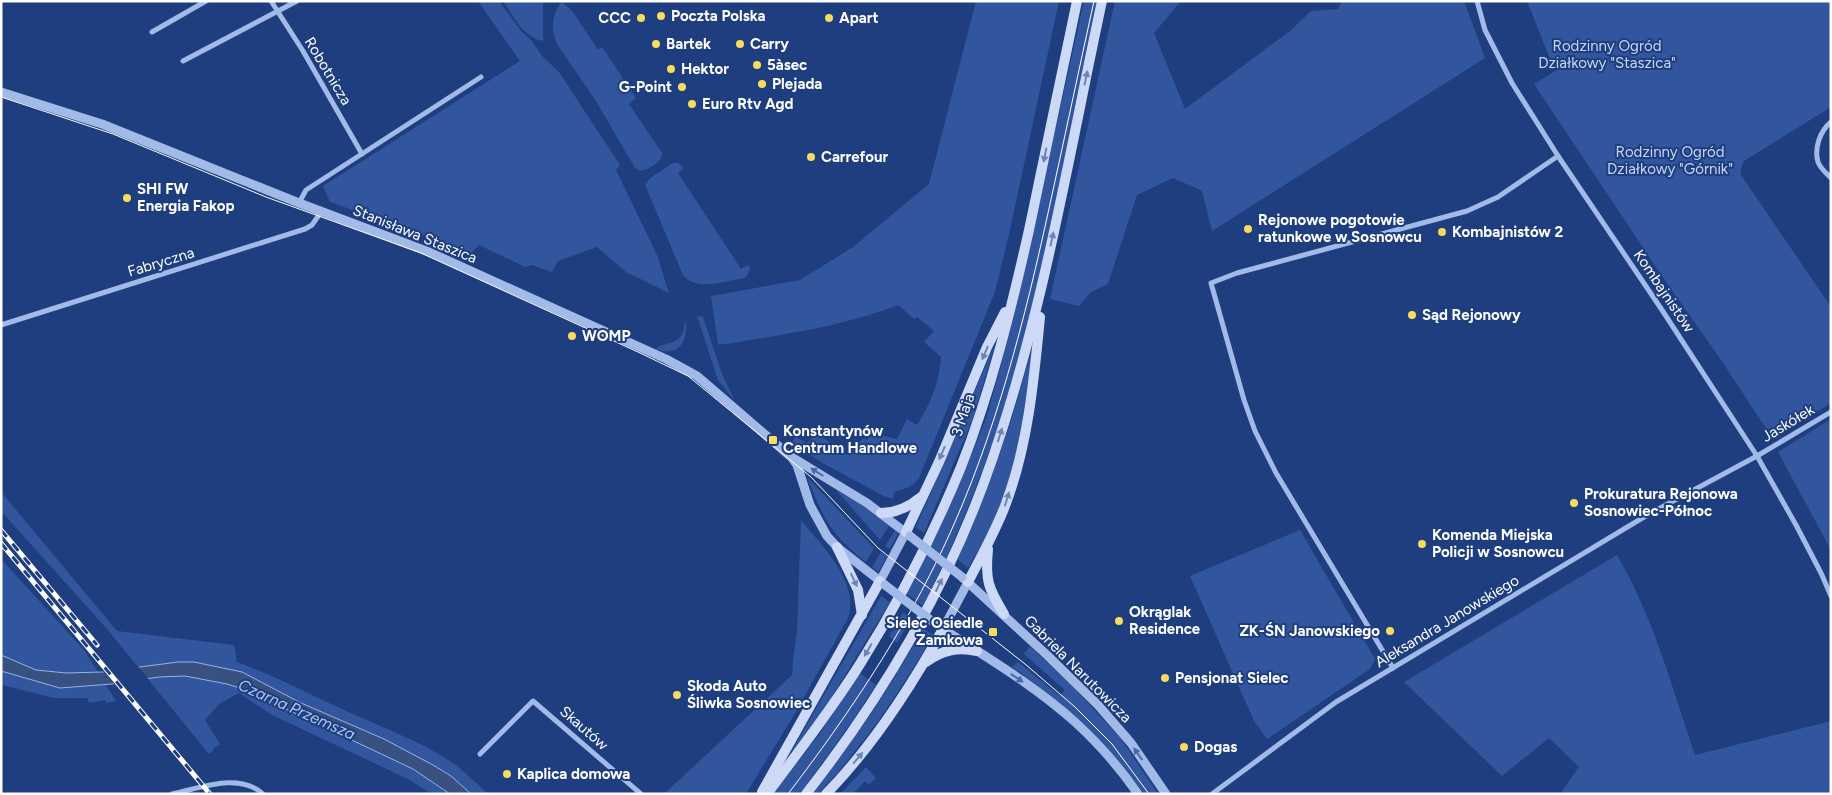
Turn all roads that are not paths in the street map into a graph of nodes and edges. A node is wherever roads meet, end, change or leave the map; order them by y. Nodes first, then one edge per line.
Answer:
1 (206, 1) edge
2 (271, 1) edge
3 (297, 1) edge
4 (1078, 1) edge
5 (1102, 1) edge
6 (1477, 1) edge
7 (277, 13) junction
8 (152, 32) dead end
9 (183, 60) dead end
10 (481, 77) dead end
11 (1, 92) edge
12 (1831, 122) edge
13 (362, 154) junction
14 (1558, 156) junction
15 (1831, 178) edge
16 (299, 203) junction
17 (321, 212) junction
18 (1042, 286) junction
19 (1014, 294) junction
20 (1, 325) edge
21 (1831, 412) edge
22 (790, 456) junction
23 (1757, 456) junction
24 (923, 495) junction
25 (881, 513) junction
26 (908, 534) junction
27 (988, 544) junction
28 (837, 547) junction
29 (965, 580) junction
30 (882, 583) junction
31 (1831, 596) edge
32 (1004, 614) junction
33 (862, 615) junction
34 (940, 627) junction
35 (977, 651) junction
36 (922, 665) junction
37 (1393, 668) junction
38 (480, 754) dead end
39 (172, 794) edge
40 (263, 794) edge
41 (641, 794) edge
42 (760, 794) edge
43 (767, 794) edge
44 (806, 794) edge
45 (826, 794) edge
46 (1138, 794) edge
47 (1166, 794) edge
48 (1212, 794) edge

1 - 8 street
2 - 7 street, Robotnicza
3 - 7 street
4 -> 19 main road, 3 Maja
18 -> 5 main road
6 - 14 street, Kombajnistów
7 - 9 street
7 - 13 street, Robotnicza
10 - 13 street
11 - 16 street, Stanisława Staszica
12 - 15 street
13 - 16 street
14 - 23 street, Kombajnistów
14 - 37 street
16 - 17 street, Stanisława Staszica
17 - 20 street, Fabryczna
17 - 22 street, Stanisława Staszica
27 -> 18 main road
44 -> 18 main road
19 -> 24 main road
19 -> 43 main road, 3 Maja
21 - 23 street, Jaskółek
25 -> 22 street, Stanisława Staszica
22 - 28 street, Stanisława Staszica
23 - 31 street, Kombajnistów
23 - 37 street, Aleksandra Janowskiego
24 - 25 main road
24 - 26 main road
25 - 26 street, Stanisława Staszica
26 - 29 street, bridge
26 - 30 street
27 - 29 main road
27 - 32 main road
28 - 30 street, Stanisława Staszica
28 -> 33 main road
29 - 32 street, Gabriela Narutowicza
29 - 34 street
30 - 33 main road
30 - 34 street, Stanisława Staszica, bridge
47 -> 32 street, Gabriela Narutowicza
33 - 42 main road
34 - 35 street
34 - 36 main road
35 - 36 main road
35 -> 46 street
45 -> 36 main road
37 - 48 street, Aleksandra Janowskiego
38 - 41 street, Skautów
39 - 40 street

